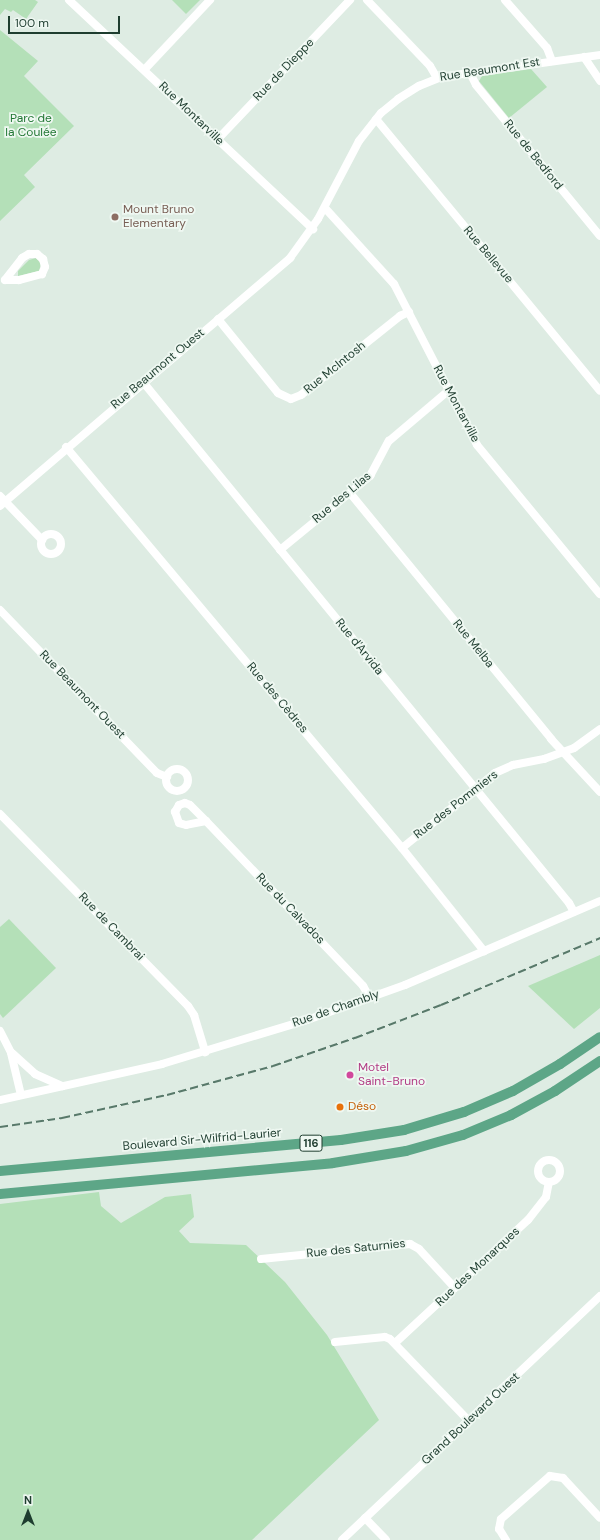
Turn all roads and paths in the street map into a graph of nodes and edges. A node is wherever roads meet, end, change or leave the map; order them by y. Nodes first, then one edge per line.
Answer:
1 (69, 0) edge
2 (210, 0) edge
3 (350, 0) edge
4 (367, 0) edge
5 (505, 0) edge
6 (600, 56) edge
7 (584, 57) junction
8 (552, 61) junction
9 (145, 69) junction
10 (470, 72) junction
11 (438, 78) junction
12 (600, 81) edge
13 (376, 119) junction
14 (218, 139) junction
15 (325, 208) junction
16 (312, 229) junction
17 (600, 236) edge
18 (3, 282) edge
19 (409, 312) junction
20 (218, 319) junction
21 (143, 382) junction
22 (448, 390) junction
23 (600, 390) edge
24 (66, 447) junction
25 (350, 492) junction
26 (2, 501) edge
27 (42, 540) dead end
28 (280, 550) junction
29 (600, 594) edge
30 (0, 610) edge
31 (600, 729) edge
32 (563, 752) junction
33 (167, 777) dead end
34 (474, 788) junction
35 (600, 792) edge
36 (0, 814) edge
37 (206, 821) dead end
38 (402, 848) junction
39 (600, 901) edge
40 (574, 912) junction
41 (484, 951) junction
42 (370, 998) junction
43 (0, 1031) edge
44 (600, 1037) edge
45 (11, 1052) junction
46 (205, 1052) junction
47 (600, 1061) edge
48 (62, 1086) junction
49 (21, 1095) junction
50 (0, 1100) edge
51 (0, 1171) edge
52 (549, 1182) dead end
53 (0, 1194) edge
54 (262, 1259) dead end
55 (455, 1288) junction
56 (600, 1296) edge
57 (335, 1342) dead end
58 (395, 1343) junction
59 (469, 1421) junction
60 (366, 1518) junction
61 (600, 1518) edge
62 (342, 1540) edge
63 (386, 1540) edge
64 (506, 1540) edge

1 - 9 street, Rue Montarville
2 - 9 street
3 - 14 street, Rue de Dieppe
4 - 11 street
5 - 8 street
6 - 7 street, Rue Beaumont Est
7 - 8 street, Rue Beaumont Est
7 - 12 street
8 - 10 street, Rue Beaumont Est
9 - 14 street, Rue Montarville
10 - 11 street, Rue Beaumont Est
10 - 17 street, Rue de Bedford
11 - 13 street, Rue Beaumont Est
13 - 15 street, Rue Beaumont Est
13 - 23 street, Rue Bellevue
14 - 16 street, Rue Montarville
15 - 16 street, Rue Beaumont Est
15 - 19 street, Rue Montarville
16 - 20 street, Rue Beaumont Ouest
18 - 18 street
19 - 20 street, Rue McIntosh
19 - 22 street, Rue Montarville
20 - 21 street, Rue Beaumont Ouest
21 - 24 street, Rue Beaumont Ouest
21 - 28 street, Rue d'Arvida
22 - 25 street, Rue des Lilas
22 - 29 street, Rue Montarville
24 - 26 street, Rue Beaumont Ouest
24 - 38 street, Rue des Cèdres
25 - 28 street, Rue des Lilas
25 - 32 street, Rue Melba
26 - 27 street
28 - 34 street, Rue d'Arvida
30 - 33 street, Rue Beaumont Ouest
31 - 32 street, Rue des Pommiers
32 - 34 street, Rue des Pommiers
32 - 35 street, Rue Melba
34 - 38 street, Rue des Pommiers
34 - 40 street, Rue d'Arvida
36 - 46 street, Rue de Cambrai
37 - 42 street, Rue du Calvados
38 - 41 street, Rue des Cèdres
39 - 40 street, Rue de Chambly
40 - 41 street, Rue de Chambly
41 - 42 street, Rue de Chambly
42 - 46 street, Rue de Chambly
43 - 45 street
44 - 51 main road, Boulevard Sir-Wilfrid-Laurier / 116
45 - 48 street
45 - 49 street
46 - 48 street, Rue de Chambly
47 - 53 main road, 116
48 - 49 street, Rue de Chambly
49 - 50 street, Rue de Chambly
52 - 55 street, Rue des Monarques
54 - 55 street, Rue des Saturnies
55 - 58 street, Rue des Monarques
56 - 59 street, Grand Boulevard Ouest
57 - 58 street
58 - 59 street
59 - 60 street, Grand Boulevard Ouest
60 - 62 street, Grand Boulevard Ouest
60 - 63 street
61 - 64 street

